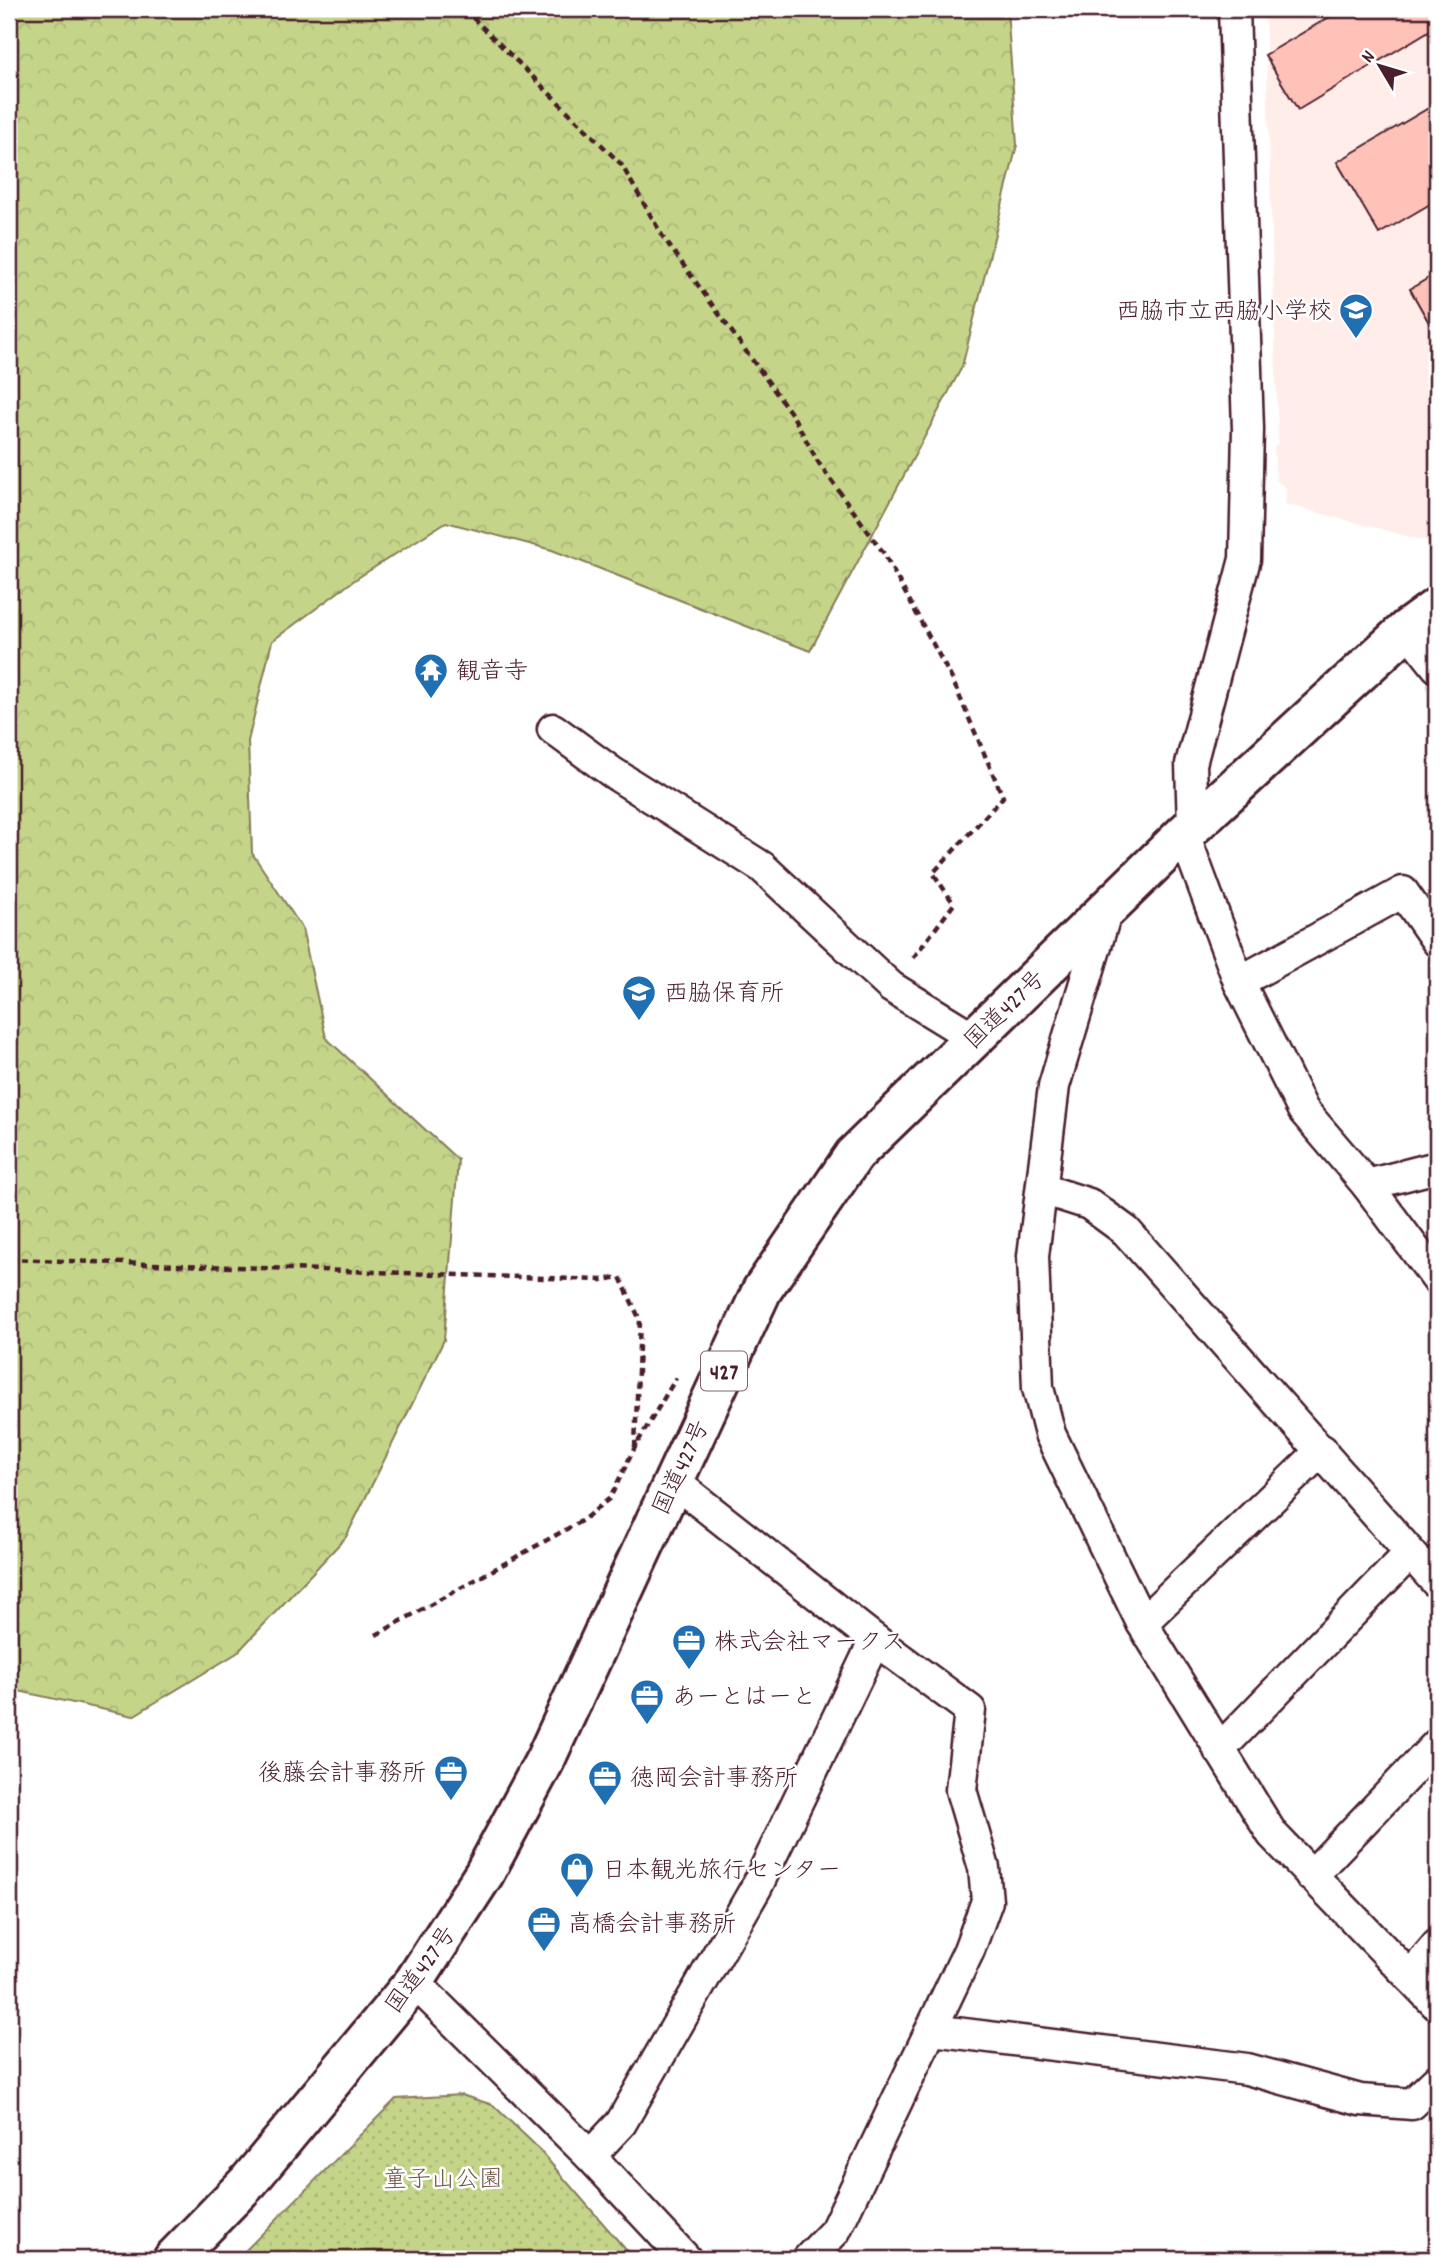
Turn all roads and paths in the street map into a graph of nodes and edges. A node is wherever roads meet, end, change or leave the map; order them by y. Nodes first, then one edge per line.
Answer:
1 (464, 9) edge
2 (1234, 9) edge
3 (1437, 607) edge
4 (1407, 629) junction
5 (1437, 667) edge
6 (553, 729) dead end
7 (1189, 830) junction
8 (1107, 909) junction
9 (1437, 941) edge
10 (1239, 982) junction
11 (891, 987) junction
12 (974, 1038) junction
13 (1437, 1167) edge
14 (1367, 1185) junction
15 (1042, 1189) junction
16 (9, 1259) edge
17 (1437, 1279) edge
18 (677, 1377) dead end
19 (635, 1447) junction
20 (1322, 1450) junction
21 (674, 1481) junction
22 (1410, 1553) junction
23 (1437, 1583) edge
24 (1142, 1623) junction
25 (376, 1635) dead end
26 (875, 1640) junction
27 (1437, 1744) edge
28 (1219, 1750) junction
29 (1311, 1876) junction
30 (1437, 1945) edge
31 (1410, 1977) junction
32 (414, 1982) junction
33 (1437, 2005) edge
34 (932, 2030) junction
35 (1437, 2080) edge
36 (590, 2156) junction
37 (173, 2259) edge
38 (686, 2259) edge
39 (808, 2259) edge

1 - 11 path
2 - 7 street
3 - 4 highway, 国道427号 / 427
4 - 5 street
4 - 7 highway, 国道427号 / 427
6 - 11 street
7 - 8 highway, 国道427号 / 427
7 - 10 street
8 - 12 highway, 国道427号 / 427
8 - 15 street
9 - 10 street
10 - 14 street
11 - 12 street
12 - 21 highway, 国道427号 / 427
13 - 14 street
14 - 17 street
15 - 20 street
15 - 24 street
16 - 19 path
18 - 19 path
19 - 25 path
20 - 22 street
20 - 24 street
21 - 26 street
21 - 32 highway, 国道427号 / 427
22 - 23 street
22 - 28 street
24 - 28 street
26 - 34 street
26 - 36 street
27 - 29 street
28 - 29 street
29 - 31 street
30 - 31 street
31 - 33 street
32 - 36 street
32 - 37 highway, 国道427号 / 427
34 - 35 street
34 - 39 street
36 - 38 street

